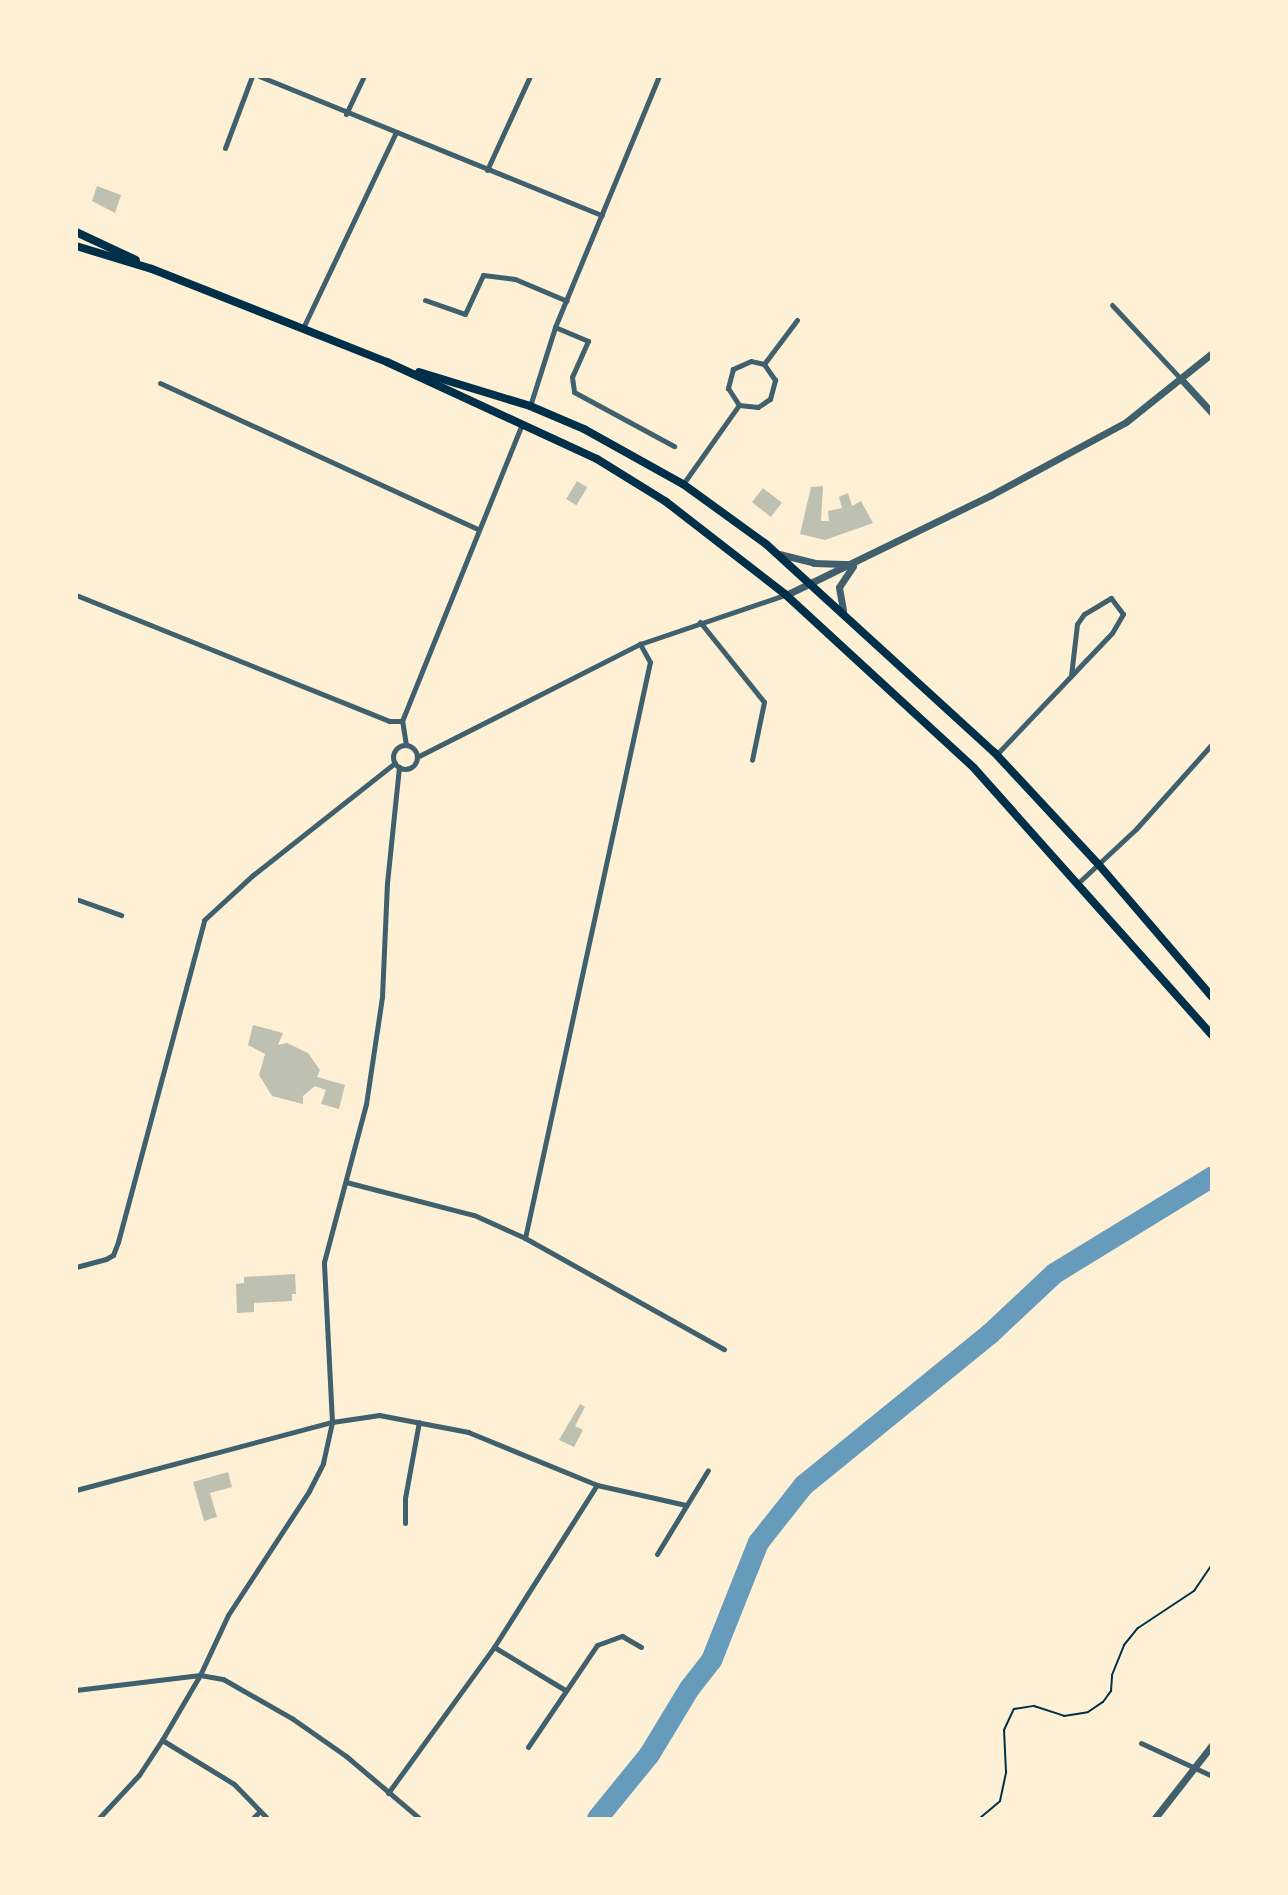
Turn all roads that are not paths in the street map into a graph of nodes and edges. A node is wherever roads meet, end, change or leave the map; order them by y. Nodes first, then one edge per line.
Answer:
1 (252, 76) edge
2 (259, 76) edge
3 (364, 76) edge
4 (530, 76) edge
5 (659, 76) edge
6 (346, 114) junction
7 (395, 134) junction
8 (225, 148) dead end
9 (487, 170) junction
10 (603, 215) junction
11 (76, 232) edge
12 (76, 246) edge
13 (152, 270) junction
14 (425, 300) dead end
15 (567, 301) junction
16 (1112, 305) dead end
17 (797, 320) dead end
18 (555, 327) junction
19 (303, 328) junction
20 (1212, 353) edge
21 (387, 362) junction
22 (764, 364) junction
23 (1181, 379) junction
24 (160, 383) dead end
25 (739, 405) junction
26 (530, 406) junction
27 (1212, 413) edge
28 (522, 424) junction
29 (674, 446) dead end
30 (683, 484) junction
31 (477, 529) junction
32 (777, 554) junction
33 (854, 564) junction
34 (814, 584) junction
35 (786, 595) junction
36 (76, 596) edge
37 (843, 610) junction
38 (700, 622) junction
39 (640, 644) junction
40 (1071, 676) junction
41 (402, 721) junction
42 (1212, 744) edge
43 (406, 745) junction
44 (996, 754) junction
45 (417, 757) junction
46 (752, 760) dead end
47 (397, 765) junction
48 (1099, 865) junction
49 (1077, 884) junction
50 (76, 899) edge
51 (121, 915) dead end
52 (1212, 997) edge
53 (1212, 1035) edge
54 (346, 1182) junction
55 (525, 1238) junction
56 (76, 1267) edge
57 (724, 1349) dead end
58 (332, 1422) junction
59 (419, 1422) junction
60 (708, 1470) dead end
61 (597, 1485) junction
62 (76, 1490) edge
63 (686, 1505) junction
64 (405, 1523) dead end
65 (657, 1554) dead end
66 (494, 1647) junction
67 (641, 1647) dead end
68 (200, 1675) junction
69 (76, 1690) edge
70 (565, 1690) junction
71 (162, 1740) junction
72 (1141, 1743) dead end
73 (1212, 1745) edge
74 (528, 1747) dead end
75 (1191, 1768) junction
76 (1212, 1776) edge
77 (388, 1793) junction
78 (260, 1811) junction
79 (99, 1818) edge
80 (253, 1818) edge
81 (267, 1818) edge
82 (419, 1818) edge
83 (1155, 1818) edge

1 - 8 street
2 - 6 street
3 - 6 street
4 - 9 street
5 - 10 street
6 - 7 street
7 - 9 street
7 - 19 street
9 - 10 street
10 - 15 street
11 - 13 main road
12 - 13 main road
13 - 19 main road
14 - 15 street
15 - 18 street
16 - 23 street
17 - 22 street
18 - 26 street
18 - 29 street
19 - 21 main road
20 - 23 street
21 - 26 main road
21 - 28 main road
22 - 25 street
22 - 25 street
23 - 27 street
23 - 33 street
24 - 31 street
25 - 30 street
26 - 30 main road
28 - 31 street
28 - 35 main road
30 - 32 main road
31 - 41 street
32 - 33 street
32 - 34 main road
33 - 34 street
33 - 37 street
34 - 35 street
34 - 37 main road
35 - 38 street
35 - 49 main road
36 - 41 street
37 - 44 main road
38 - 39 street
38 - 46 street
39 - 45 street
39 - 55 street
40 - 40 street
40 - 44 street
41 - 43 street
42 - 48 street
43 - 45 street
43 - 47 street
44 - 48 main road
45 - 47 street
47 - 54 street
47 - 56 street
48 - 49 street
48 - 52 main road
49 - 53 main road
50 - 51 street
54 - 55 street
54 - 58 street
55 - 57 street
58 - 59 street
58 - 62 street
58 - 68 street
59 - 61 street
59 - 64 street
60 - 63 street
61 - 63 street
61 - 66 street
63 - 65 street
66 - 70 street
66 - 77 street
67 - 70 street
68 - 69 street
68 - 71 street
68 - 77 street
70 - 74 street
71 - 78 street
71 - 79 street
72 - 75 street
73 - 75 street
75 - 76 street
75 - 83 street
77 - 82 street
78 - 80 street
78 - 81 street

